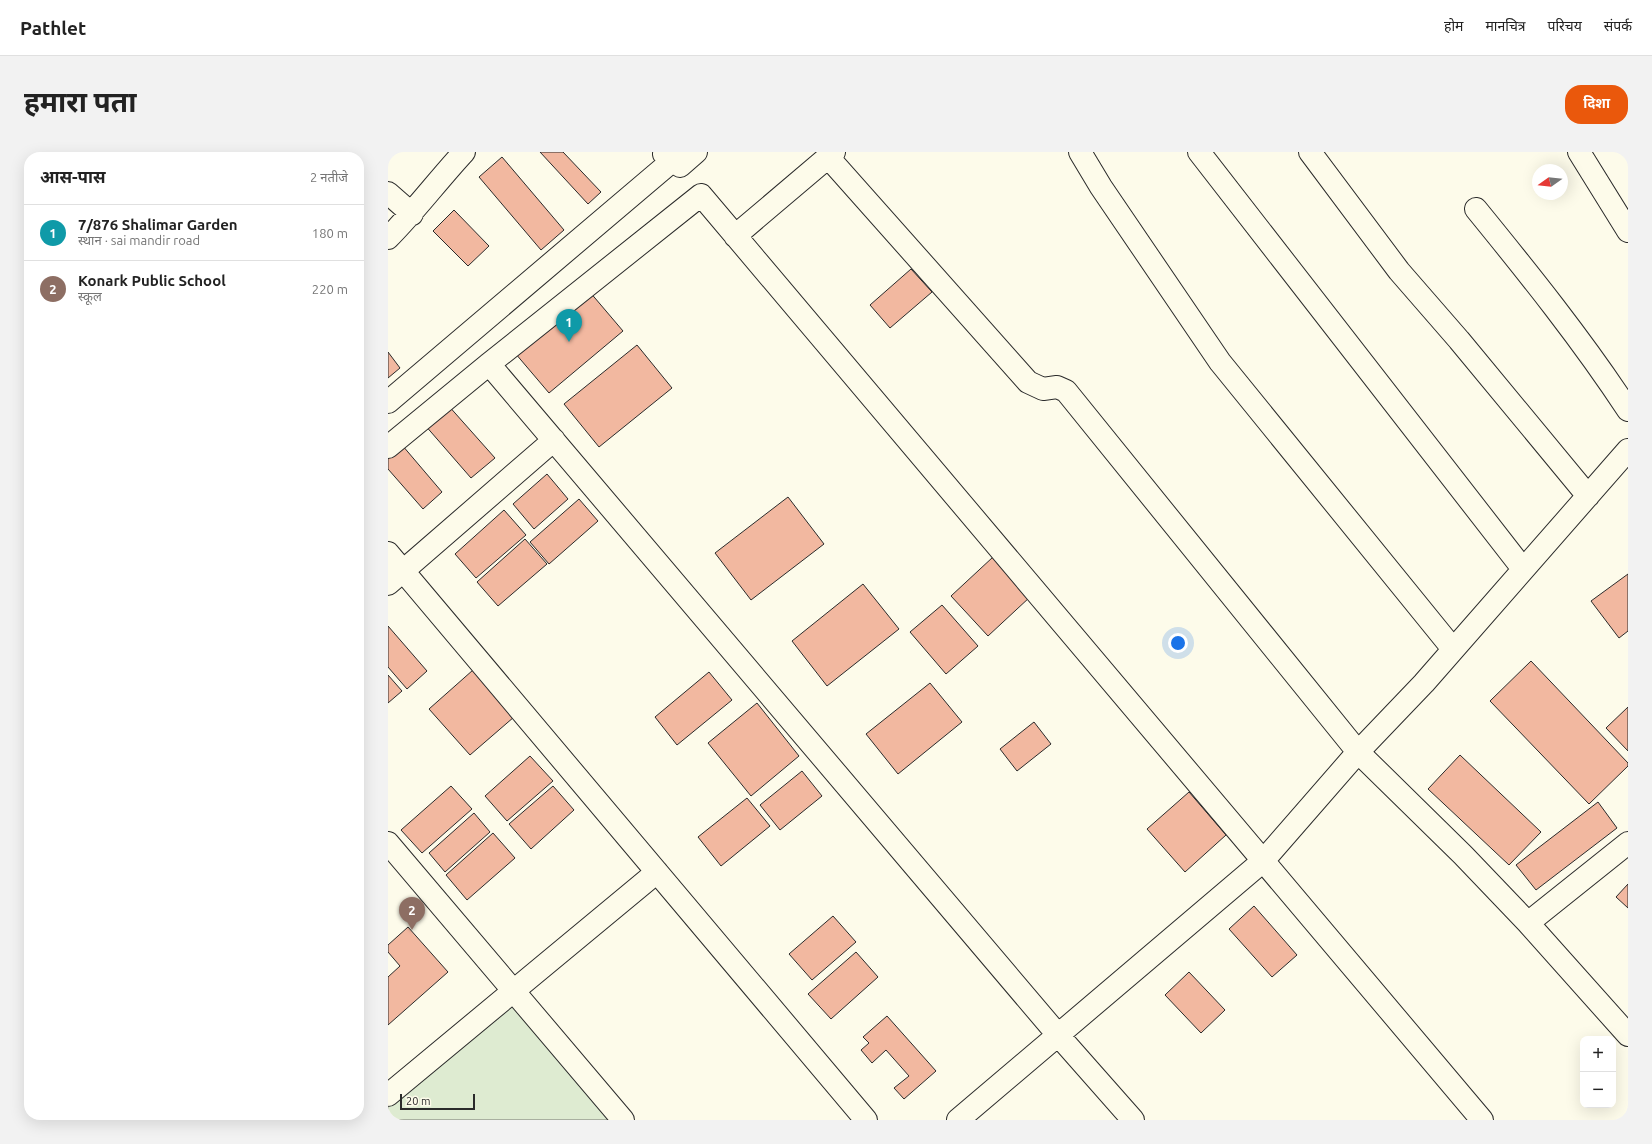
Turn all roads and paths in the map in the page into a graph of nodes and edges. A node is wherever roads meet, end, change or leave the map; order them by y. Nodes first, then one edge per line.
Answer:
1 (464, 152) edge
2 (696, 152) edge
3 (1080, 152) edge
4 (1200, 152) edge
5 (1310, 152) edge
6 (1579, 152) edge
7 (831, 154) edge
8 (667, 157) edge
9 (388, 193) edge
10 (1476, 209) dead end
11 (412, 214) junction
12 (1628, 231) edge
13 (735, 236) junction
14 (388, 238) edge
15 (489, 364) junction
16 (388, 402) edge
17 (1628, 410) edge
18 (554, 440) junction
19 (388, 447) edge
20 (1628, 450) edge
21 (1588, 496) junction
22 (388, 553) edge
23 (1524, 569) junction
24 (395, 577) edge
25 (1453, 650) junction
26 (1358, 752) junction
27 (388, 843) edge
28 (1628, 843) edge
29 (1263, 861) junction
30 (656, 872) junction
31 (1528, 923) junction
32 (514, 991) junction
33 (1058, 1035) junction
34 (1628, 1035) edge
35 (388, 1095) edge
36 (623, 1120) edge
37 (866, 1120) edge
38 (958, 1120) edge
39 (1133, 1120) edge
40 (1482, 1120) edge

1 - 11 street
2 - 8 street
3 - 25 street
4 - 23 street
5 - 21 street
6 - 12 street
7 - 13 street
7 - 26 street
8 - 16 street
9 - 11 street
10 - 17 street
11 - 14 street
13 - 15 street
13 - 29 street
15 - 18 street
15 - 19 street
18 - 24 street
18 - 33 street
20 - 21 street
21 - 23 street
22 - 24 street
23 - 25 street
24 - 30 street
25 - 26 street
26 - 29 street
26 - 31 street
27 - 32 street
28 - 31 street
29 - 33 street
29 - 40 street
30 - 32 street
30 - 37 street
31 - 34 street
32 - 35 street
32 - 36 street
33 - 38 street
33 - 39 street

